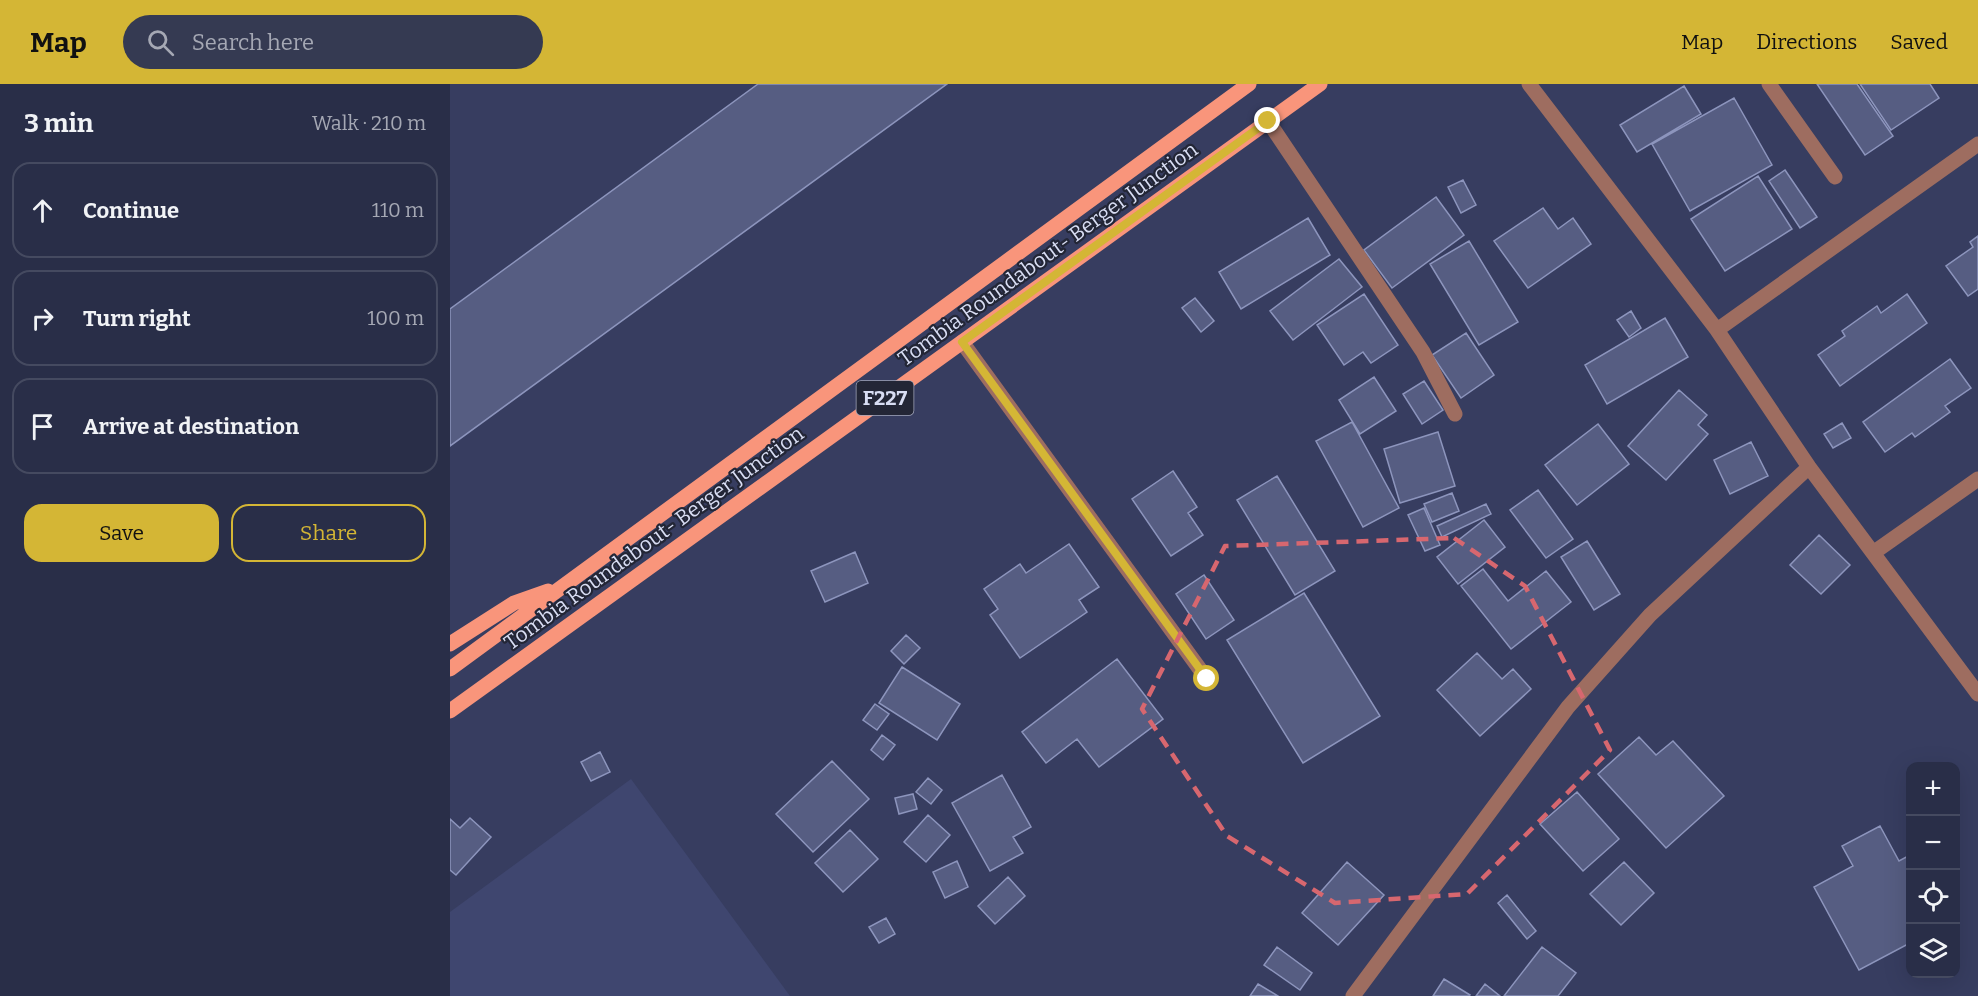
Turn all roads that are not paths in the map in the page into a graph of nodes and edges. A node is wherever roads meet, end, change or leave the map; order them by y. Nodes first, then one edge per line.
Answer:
1 (1249, 84) edge
2 (1320, 84) edge
3 (1529, 84) edge
4 (1769, 84) edge
5 (1268, 121) junction
6 (1978, 144) edge
7 (1835, 177) dead end
8 (1717, 330) junction
9 (962, 342) junction
10 (1455, 414) dead end
11 (1809, 467) junction
12 (1978, 479) edge
13 (1874, 553) junction
14 (565, 585) junction
15 (450, 644) edge
16 (450, 669) edge
17 (1207, 679) dead end
18 (1978, 694) edge
19 (450, 711) edge
20 (1353, 996) edge

1 - 14 main road, Tombia Roundabout- Berger Junction / F227
2 - 5 main road, Tombia Roundabout- Berger Junction / F227
3 - 8 street
4 - 7 street
5 - 9 main road, Tombia Roundabout- Berger Junction / F227
5 - 10 street
6 - 8 street
8 - 11 street
9 - 17 street
9 - 19 main road, Tombia Roundabout- Berger Junction / F227
11 - 13 street
11 - 20 street
12 - 13 street
13 - 18 street
14 - 15 main road
14 - 16 main road, Tombia Roundabout- Berger Junction / F227

